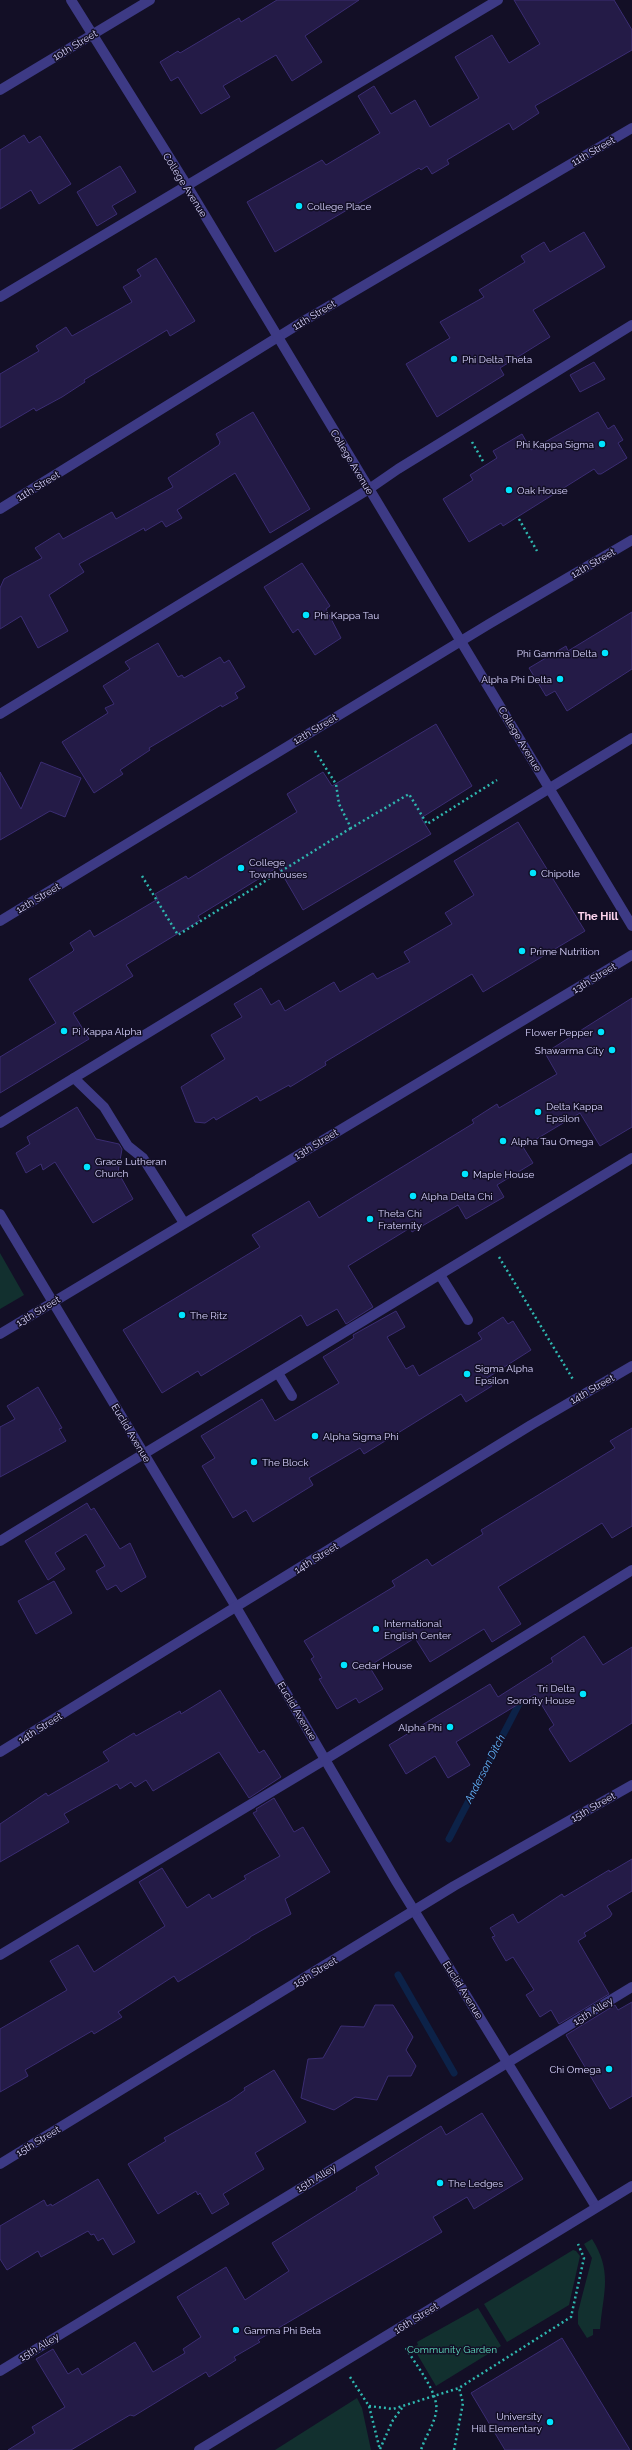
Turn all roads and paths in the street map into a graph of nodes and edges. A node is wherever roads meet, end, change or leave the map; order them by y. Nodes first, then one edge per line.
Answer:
1 (70, 0) edge
2 (150, 0) edge
3 (498, 0) edge
4 (92, 35) junction
5 (0, 90) edge
6 (632, 128) edge
7 (186, 184) junction
8 (0, 296) edge
9 (632, 325) edge
10 (278, 337) junction
11 (464, 428) junction
12 (484, 463) dead end
13 (369, 489) junction
14 (0, 509) edge
15 (519, 519) dead end
16 (632, 540) edge
17 (537, 551) dead end
18 (460, 641) junction
19 (0, 714) edge
20 (632, 738) edge
21 (315, 751) dead end
22 (497, 780) dead end
23 (550, 788) junction
24 (351, 828) junction
25 (142, 876) dead end
26 (0, 921) edge
27 (632, 926) edge
28 (632, 955) edge
29 (74, 1078) junction
30 (0, 1123) edge
31 (632, 1158) edge
32 (0, 1214) edge
33 (184, 1223) junction
34 (498, 1256) dead end
35 (440, 1275) junction
36 (53, 1302) junction
37 (468, 1320) dead end
38 (0, 1334) edge
39 (632, 1366) edge
40 (278, 1373) junction
41 (583, 1395) junction
42 (292, 1396) dead end
43 (143, 1454) junction
44 (0, 1541) edge
45 (632, 1570) edge
46 (236, 1607) junction
47 (0, 1752) edge
48 (326, 1759) junction
49 (632, 1784) edge
50 (415, 1912) junction
51 (0, 1955) edge
52 (632, 1987) edge
53 (507, 2062) junction
54 (0, 2164) edge
55 (632, 2186) edge
56 (596, 2207) junction
57 (578, 2244) dead end
58 (406, 2348) dead end
59 (342, 2363) junction
60 (0, 2370) edge
61 (459, 2388) junction
62 (434, 2395) junction
63 (369, 2406) junction
64 (403, 2407) junction
65 (380, 2449) edge
66 (199, 2450) edge
67 (421, 2450) edge
68 (454, 2450) edge

1 - 4 street, College Avenue
2 - 4 street, 10th Street
3 - 7 street
4 - 5 street, 10th Street
4 - 7 street, College Avenue
6 - 10 street, 11th Street
7 - 8 street
7 - 10 street, College Avenue
9 - 11 street
10 - 13 street, College Avenue
10 - 14 street, 11th Street
11 - 12 path
11 - 13 street
13 - 18 street, College Avenue
13 - 19 street
15 - 17 path
16 - 18 street, 12th Street
18 - 23 street, College Avenue
18 - 26 street, 12th Street
20 - 23 street
21 - 24 path
22 - 24 path
23 - 27 street, College Avenue
23 - 29 street
24 - 25 path
28 - 33 street, 13th Street
29 - 30 street
29 - 33 street
31 - 35 street
32 - 36 street, Euclid Avenue
33 - 36 street, 13th Street
34 - 41 path
35 - 37 street
35 - 40 street
36 - 38 street, 13th Street
36 - 43 street, Euclid Avenue
39 - 41 street, 14th Street
40 - 42 street
40 - 43 street
41 - 46 street, 14th Street
43 - 44 street
43 - 46 street, Euclid Avenue
45 - 48 street
46 - 47 street, 14th Street
46 - 48 street, Euclid Avenue
48 - 50 street, Euclid Avenue
48 - 51 street
49 - 50 street, 15th Street
50 - 53 street, Euclid Avenue
50 - 54 street, 15th Street
52 - 53 street, 15th Alley
53 - 56 street, Euclid Avenue
53 - 60 street, 15th Alley
55 - 56 street, 16th Street
56 - 59 street, 16th Street
57 - 61 path
58 - 62 path
59 - 63 path
59 - 66 street, 16th Street
61 - 62 path
61 - 68 path
62 - 64 path
62 - 67 path
63 - 64 path
63 - 65 path
64 - 65 path

